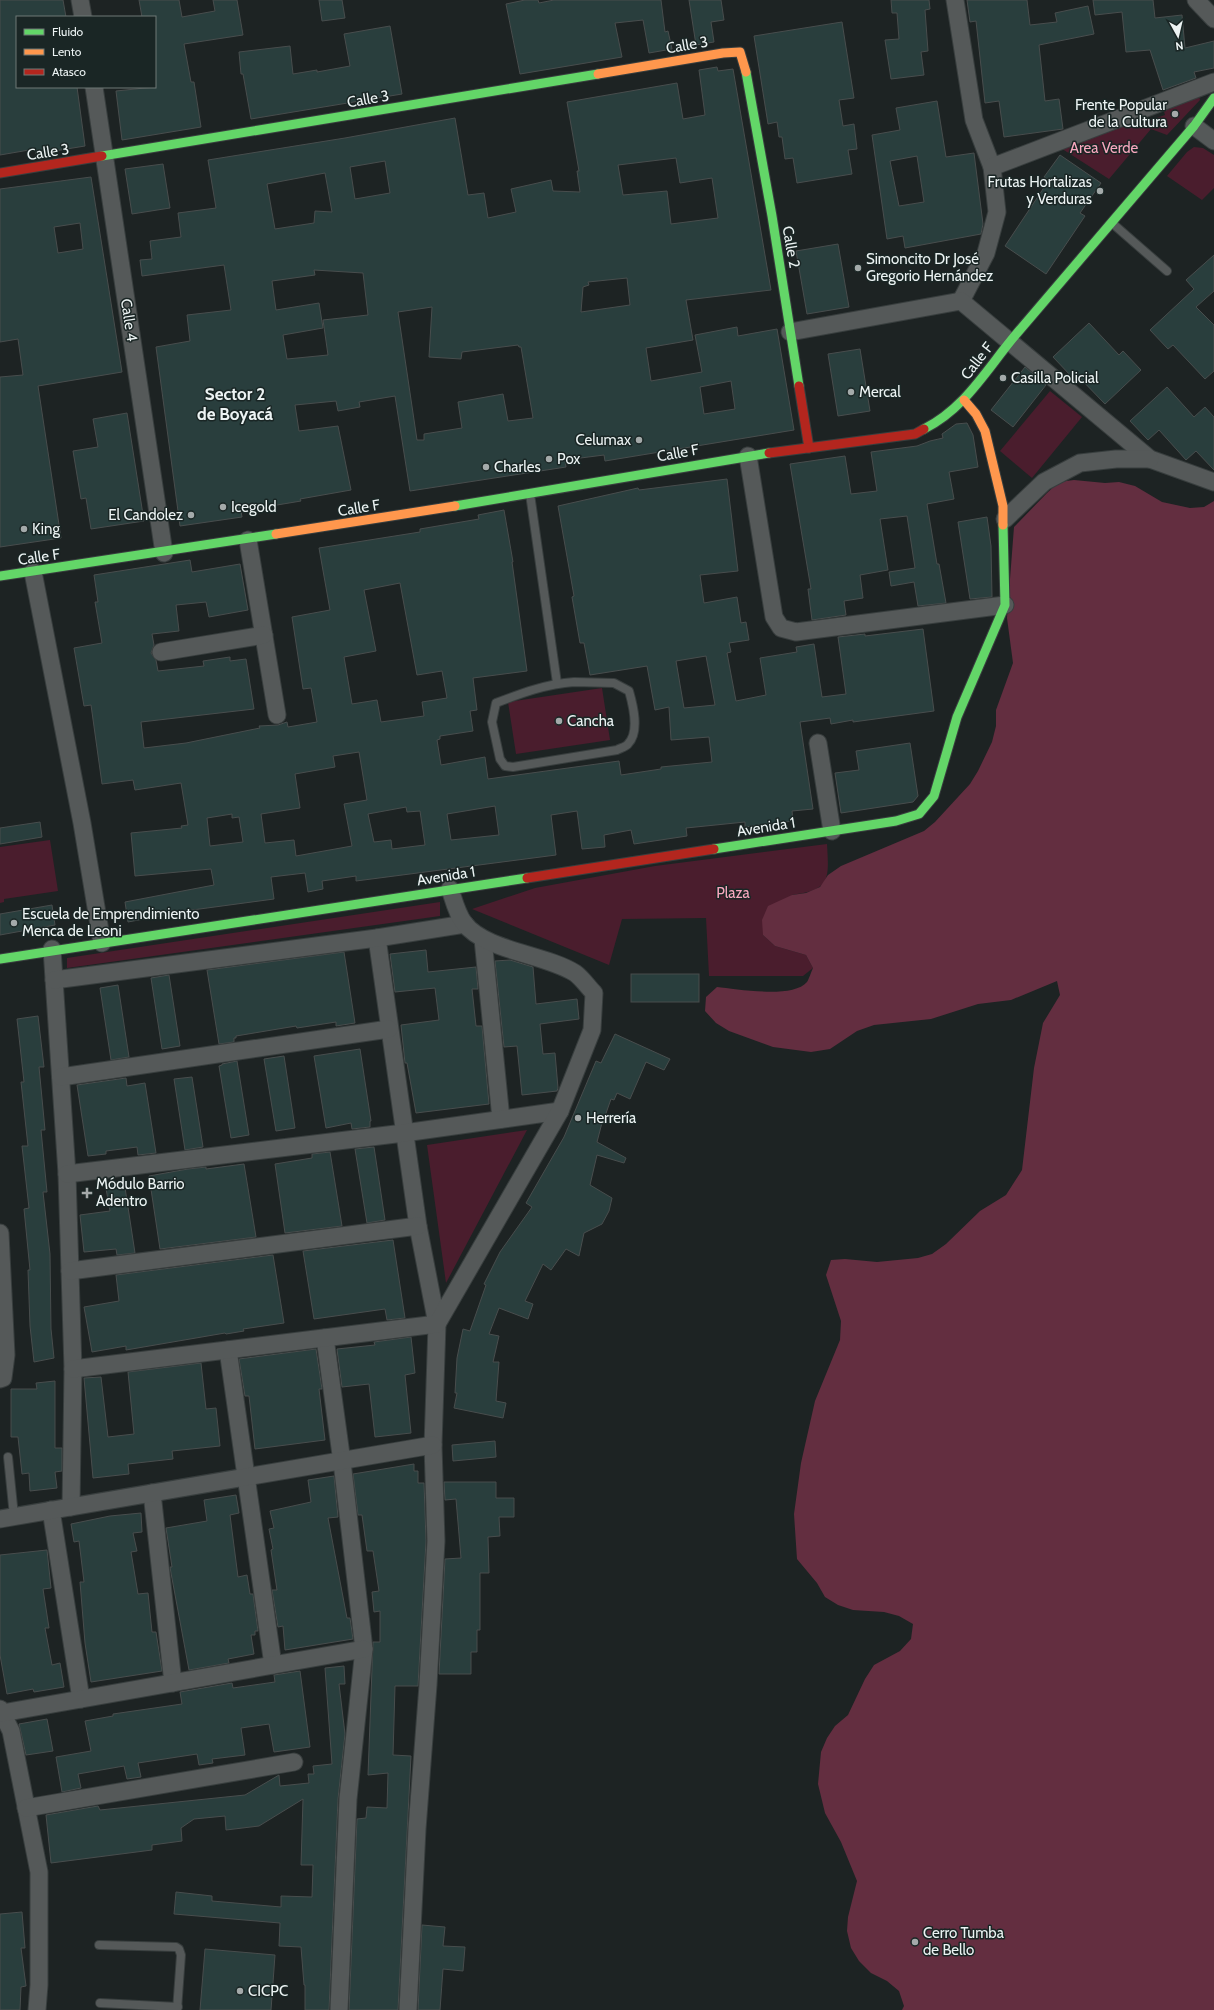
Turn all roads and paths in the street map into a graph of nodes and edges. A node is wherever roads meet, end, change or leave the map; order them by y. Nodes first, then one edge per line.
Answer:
1 (80, 0) edge
2 (955, 0) edge
3 (1196, 0) edge
4 (83, 16) edge
5 (1214, 19) edge
6 (740, 52) joint
7 (1214, 82) edge
8 (94, 88) edge
9 (1214, 98) edge
10 (1194, 126) junction
11 (1214, 141) edge
12 (105, 157) junction
13 (992, 167) junction
14 (0, 173) edge
15 (1112, 222) junction
16 (1167, 271) dead end
17 (961, 301) junction
18 (790, 332) junction
19 (1009, 342) junction
20 (964, 400) junction
21 (809, 448) junction
22 (748, 456) junction
23 (1150, 459) junction
24 (1214, 482) edge
25 (529, 492) junction
26 (1005, 519) junction
27 (248, 540) junction
28 (164, 553) junction
29 (33, 572) junction
30 (0, 576) edge
31 (1005, 605) junction
32 (264, 635) junction
33 (161, 652) dead end
34 (557, 683) junction
35 (277, 716) dead end
36 (818, 743) dead end
37 (832, 831) junction
38 (450, 889) junction
39 (465, 924) junction
40 (376, 938) junction
41 (483, 939) junction
42 (102, 943) junction
43 (52, 949) junction
44 (0, 959) edge
45 (54, 980) junction
46 (389, 1029) junction
47 (61, 1077) junction
48 (560, 1111) junction
49 (501, 1119) junction
50 (404, 1133) junction
51 (67, 1174) junction
52 (418, 1226) junction
53 (0, 1233) edge
54 (70, 1271) junction
55 (437, 1324) junction
56 (325, 1338) junction
57 (228, 1350) junction
58 (72, 1369) junction
59 (0, 1379) edge
60 (433, 1445) junction
61 (8, 1457) dead end
62 (342, 1462) junction
63 (245, 1477) junction
64 (152, 1493) junction
65 (71, 1507) junction
66 (51, 1510) junction
67 (7, 1518) edge
68 (364, 1649) junction
69 (273, 1665) junction
70 (174, 1683) junction
71 (81, 1699) junction
72 (1, 1711) edge
73 (294, 1762) dead end
74 (26, 1808) junction
75 (99, 1944) dead end
76 (100, 2003) dead end
77 (178, 2008) edge
78 (37, 2010) edge
79 (339, 2010) edge
80 (408, 2010) edge

1 - 4 street
2 - 13 street
3 - 5 street
6 - 12 street, Calle 3
6 - 18 street, Calle 2
7 - 13 street
8 - 12 street, Calle 4
9 - 10 street, Calle F
10 - 11 street
10 - 15 street, Calle F
12 - 14 street, Calle 3
12 - 28 street, Calle 4
13 - 17 street
15 - 16 lane
15 - 19 street, Calle F
17 - 18 street
17 - 19 street
18 - 21 street, Calle 2
19 - 20 street, Calle F
19 - 23 street
20 - 21 street, Calle F
20 - 26 street
21 - 22 street, Calle F
22 - 25 street, Calle F
22 - 31 street
23 - 24 street
23 - 26 street
25 - 27 street, Calle F
25 - 34 lane
26 - 31 street
27 - 28 street, Calle F
27 - 32 street
28 - 29 street, Calle F
29 - 30 street, Calle F
29 - 42 street
31 - 37 street, Avenida 1
32 - 33 street
32 - 35 street
34 - 34 lane
36 - 37 street
37 - 38 street, Avenida 1
38 - 39 street
38 - 42 street, Avenida 1
39 - 40 street
39 - 41 street
40 - 45 street
40 - 46 street
41 - 48 street
41 - 49 street
42 - 43 street, Avenida 1
43 - 44 street, Avenida 1
43 - 45 street
45 - 47 street
46 - 47 street
46 - 50 street
47 - 51 street
48 - 49 street
48 - 55 street
49 - 50 street
50 - 51 street
50 - 52 street
51 - 54 street
52 - 54 street
52 - 55 street
53 - 59 street
54 - 58 street
55 - 56 street
55 - 60 street
56 - 57 street
56 - 62 street
57 - 58 street
57 - 63 street
58 - 65 street
60 - 62 street
60 - 80 street
61 - 67 lane
62 - 63 street
62 - 68 street
63 - 64 street
63 - 69 street
64 - 65 street
64 - 70 street
65 - 66 street
66 - 67 street
66 - 71 street
68 - 69 street
68 - 79 street
69 - 70 street
70 - 71 street
71 - 72 street
72 - 74 street
73 - 74 street
74 - 78 street
75 - 77 lane
76 - 77 lane

